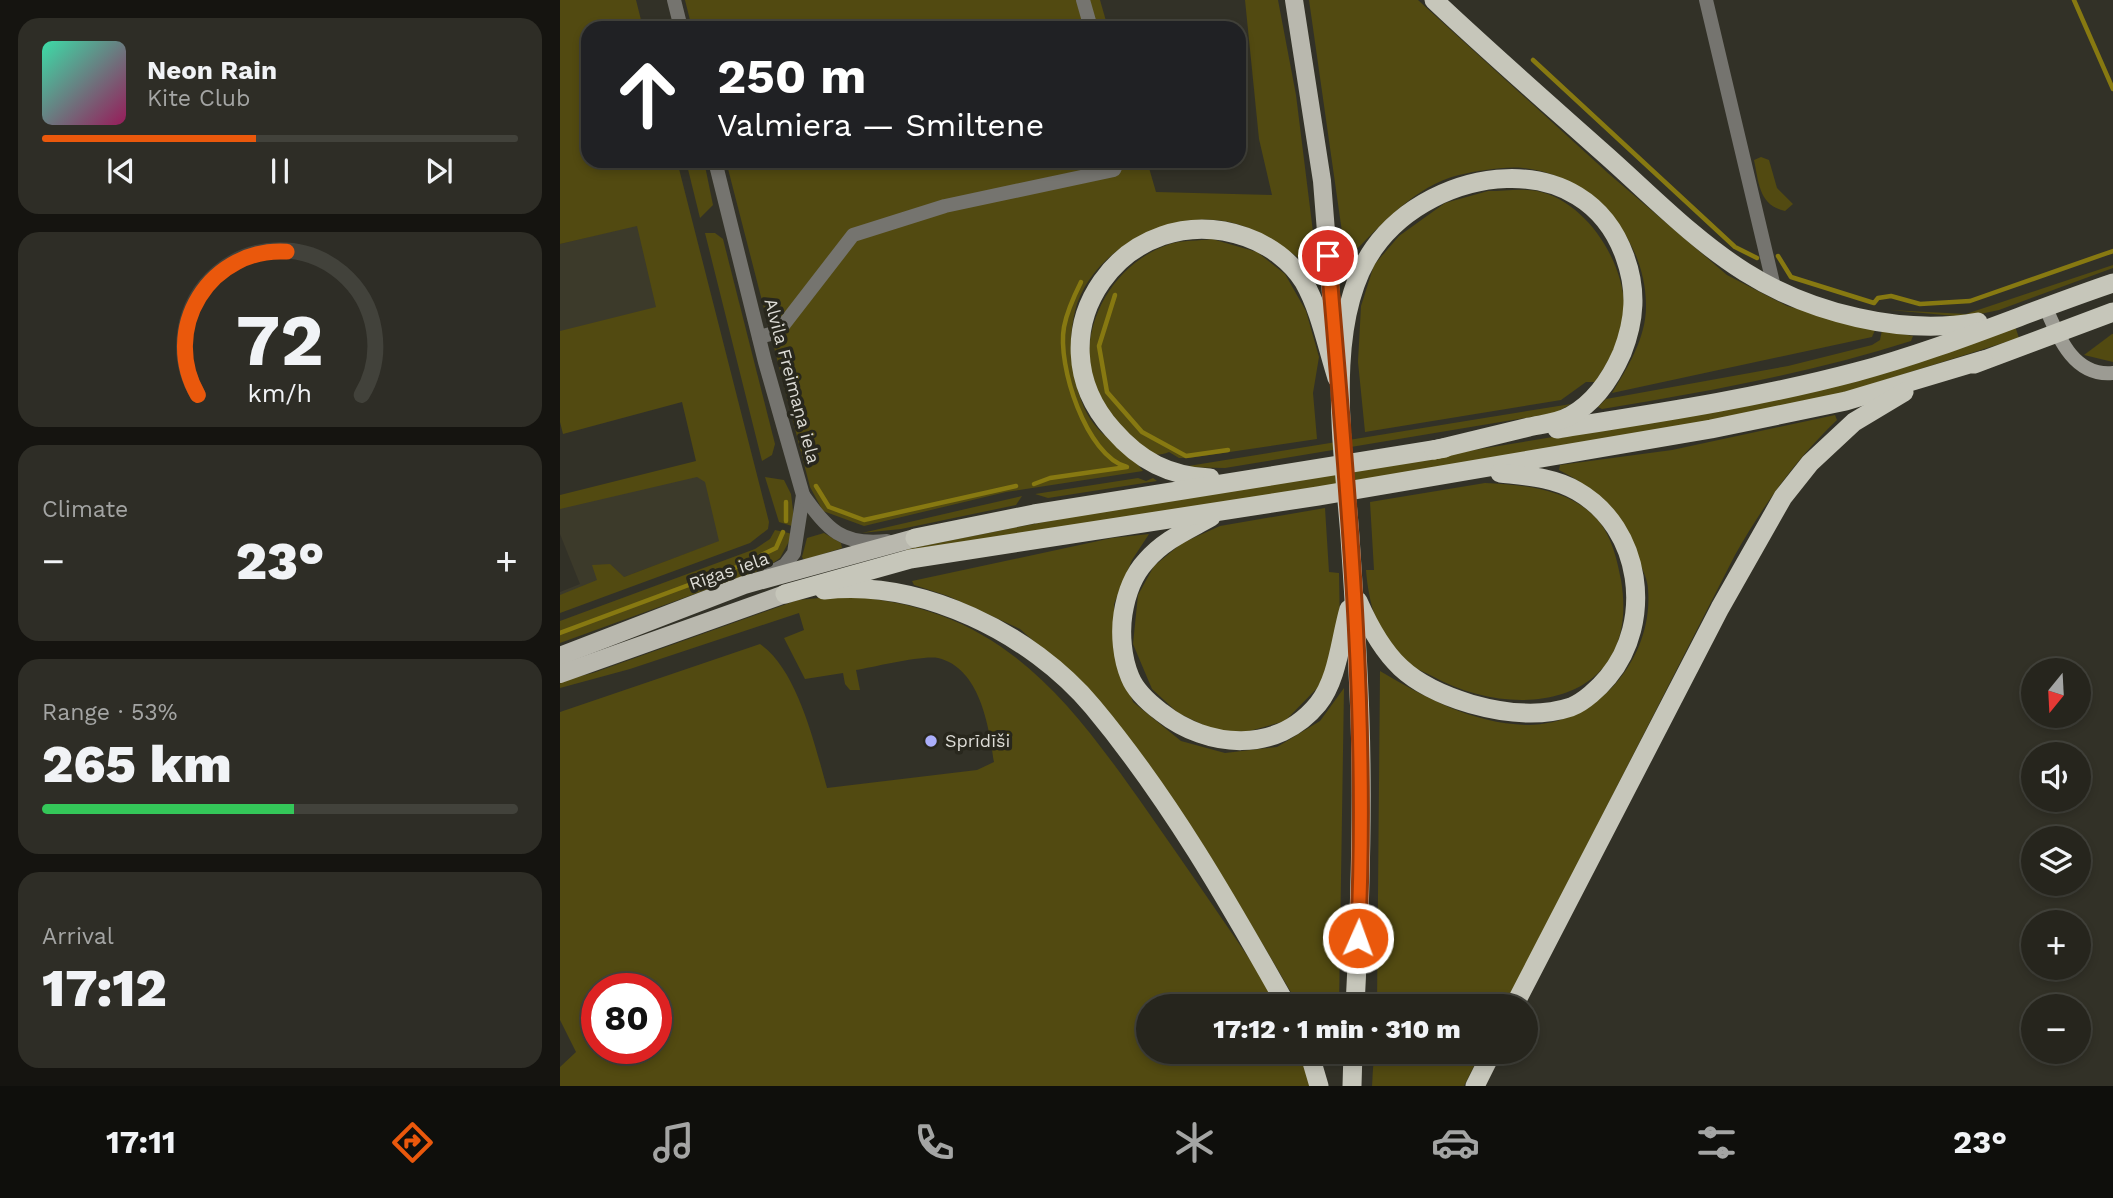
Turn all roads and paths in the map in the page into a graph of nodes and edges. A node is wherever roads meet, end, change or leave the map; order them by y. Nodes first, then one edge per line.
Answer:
1 (674, 0) edge
2 (1083, 0) edge
3 (1294, 0) edge
4 (1434, 0) edge
5 (1706, 0) edge
6 (679, 21) edge
7 (1089, 21) edge
8 (717, 168) edge
9 (1115, 168) edge
10 (2113, 283) edge
11 (1774, 288) junction
12 (2040, 308) junction
13 (2113, 312) edge
14 (2057, 334) junction
15 (759, 337) junction
16 (1983, 360) junction
17 (2113, 373) edge
18 (1339, 390) junction
19 (1434, 450) junction
20 (1308, 471) junction
21 (1475, 471) junction
22 (803, 495) junction
23 (1225, 509) junction
24 (915, 538) junction
25 (744, 585) junction
26 (1354, 591) junction
27 (785, 594) junction
28 (560, 656) edge
29 (560, 674) edge
30 (1280, 994) edge
31 (1356, 994) edge
32 (1520, 994) edge
33 (1313, 1064) edge
34 (1353, 1064) edge
35 (1486, 1064) edge
36 (1319, 1086) edge
37 (1352, 1086) edge
38 (1475, 1086) edge

1 - 6 street
2 - 7 street
3 - 18 main road
4 - 11 highway
5 - 11 street
8 - 15 street, Alvila Freimaņa iela
9 - 15 street
10 - 12 highway
11 - 12 highway
12 - 14 main road
12 - 19 highway
13 - 14 highway
14 - 16 highway
14 - 17 main road
15 - 22 street, Alvila Freimaņa iela
16 - 21 highway
16 - 32 highway
18 - 19 highway
18 - 20 highway
18 - 26 highway
19 - 20 highway
20 - 24 highway
21 - 23 highway
21 - 26 highway
22 - 24 street
22 - 25 street, Alvila Freimaņa iela
23 - 26 highway
23 - 27 highway
24 - 25 main road, Rīgas iela
25 - 28 main road, Rīgas iela
26 - 31 highway
27 - 29 main road
27 - 30 highway
33 - 36 highway
34 - 37 highway
35 - 38 highway

